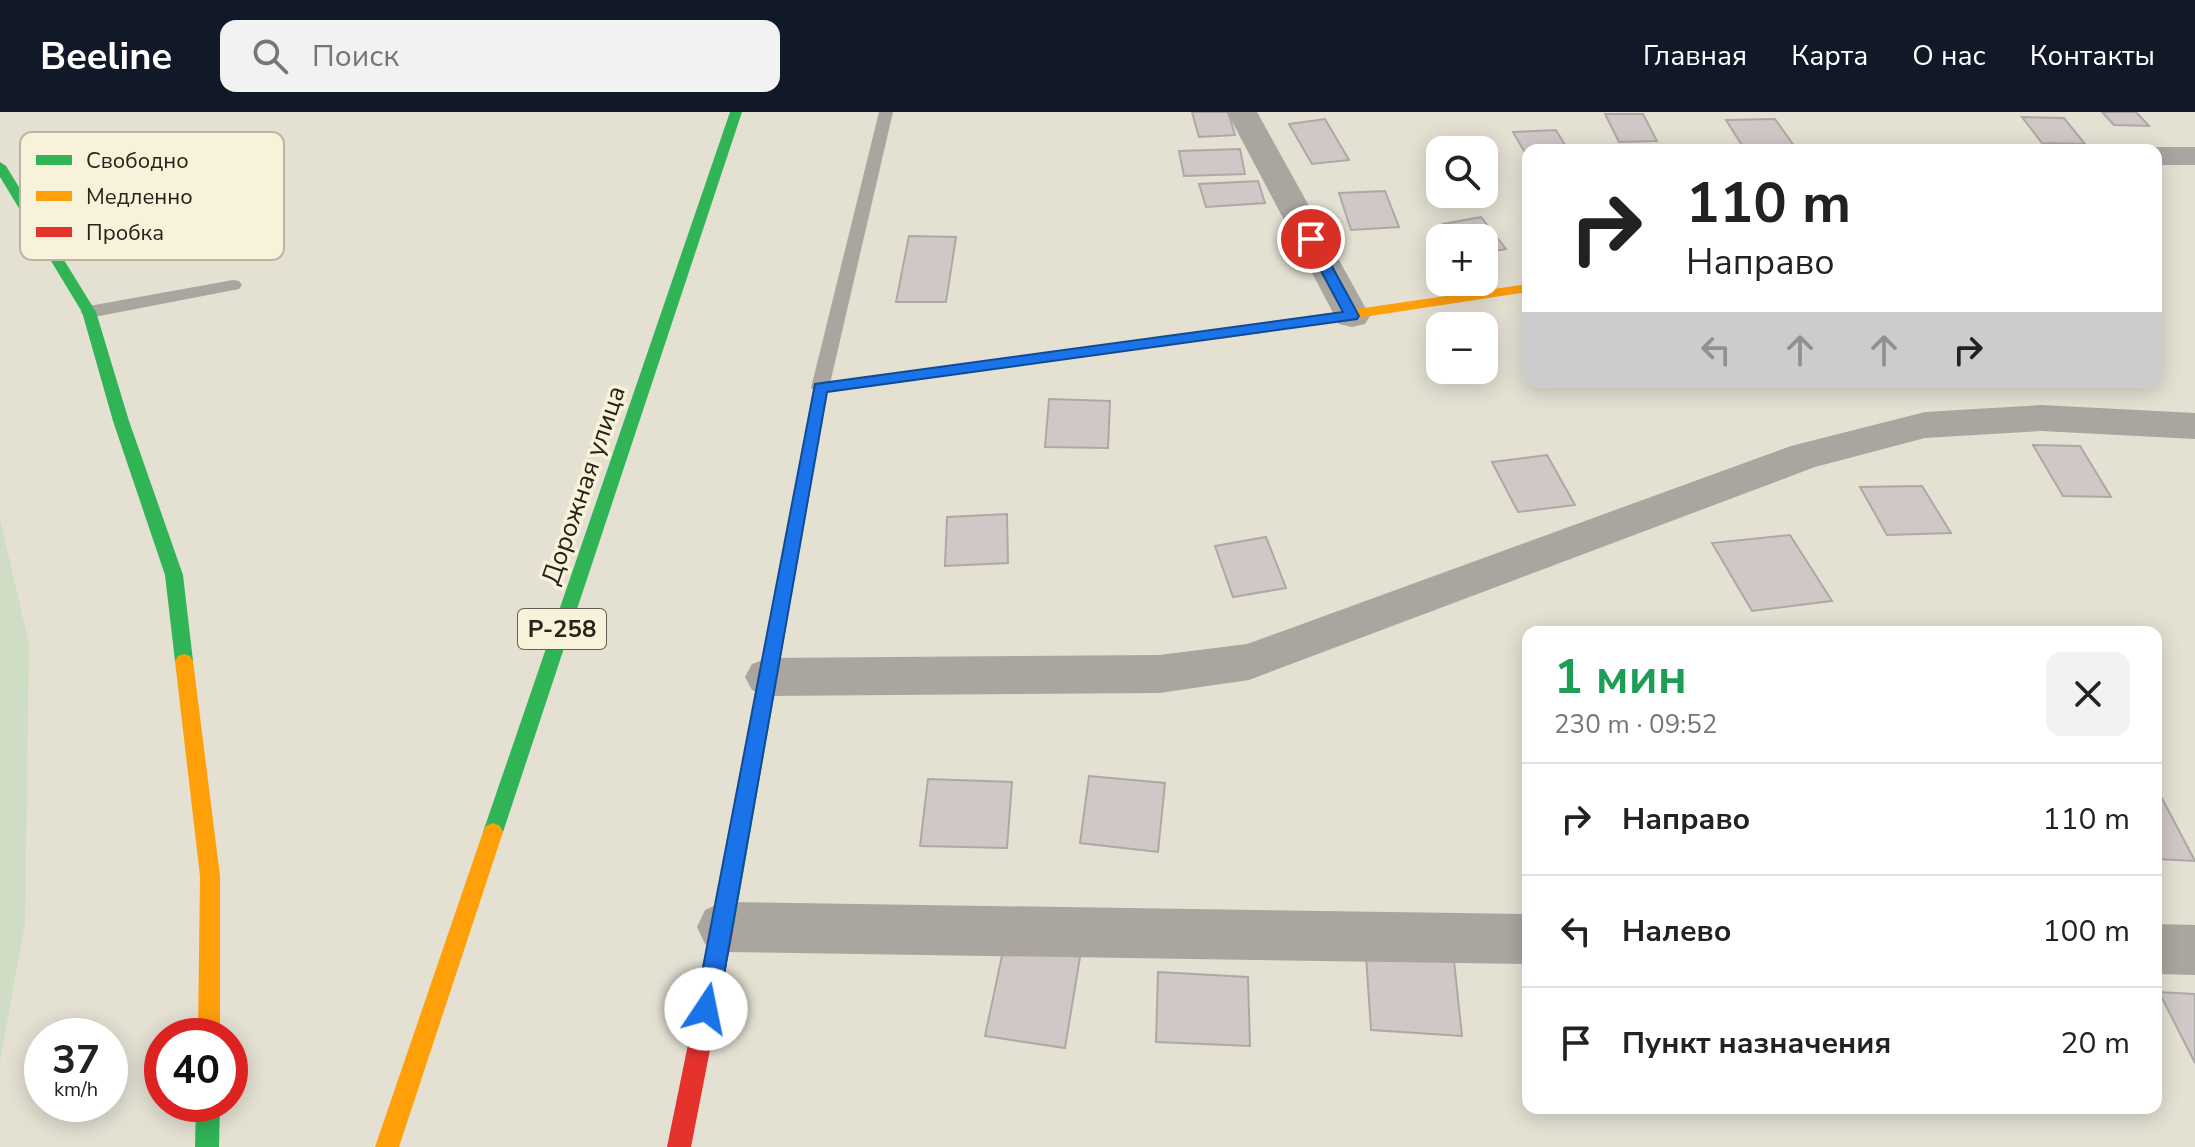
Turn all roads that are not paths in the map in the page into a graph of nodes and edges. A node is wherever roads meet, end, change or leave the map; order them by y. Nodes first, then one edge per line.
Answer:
1 (736, 112) edge
2 (886, 112) edge
3 (1242, 112) edge
4 (2162, 156) edge
5 (2195, 156) edge
6 (0, 166) edge
7 (20, 199) edge
8 (57, 260) edge
9 (233, 285) dead end
10 (1522, 289) edge
11 (89, 312) junction
12 (1352, 316) junction
13 (820, 388) junction
14 (2195, 426) edge
15 (768, 677) junction
16 (723, 927) junction
17 (1522, 939) edge
18 (2162, 949) edge
19 (2195, 950) edge
20 (209, 1018) edge
21 (208, 1122) edge
22 (207, 1147) edge
23 (387, 1147) edge
24 (679, 1147) edge

1 - 23 main road, Дорожная улица / Р-258
2 - 13 lane
3 - 12 street
4 - 5 street
6 - 7 main road
8 - 11 main road
9 - 11 lane
10 - 12 main road
11 - 20 main road
12 - 13 main road
13 - 15 main road
14 - 15 street
15 - 16 main road
16 - 17 street
16 - 24 main road
18 - 19 street
21 - 22 main road

